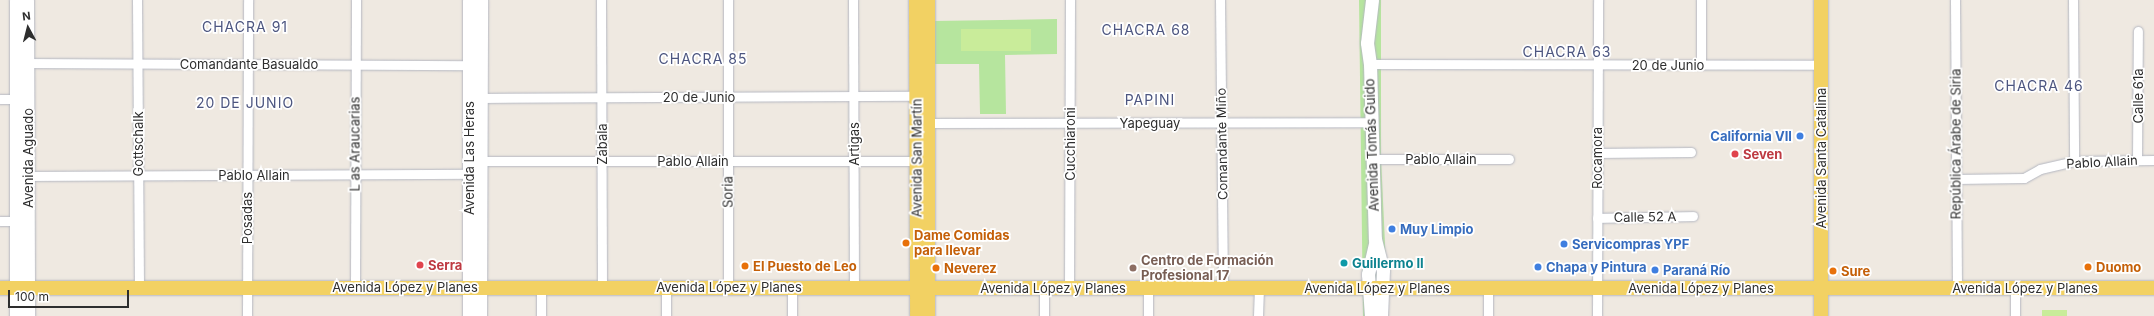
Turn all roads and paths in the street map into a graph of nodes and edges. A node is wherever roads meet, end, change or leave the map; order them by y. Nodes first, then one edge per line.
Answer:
1 (16, 0) edge
2 (27, 0) edge
3 (137, 0) edge
4 (248, 0) edge
5 (356, 0) edge
6 (469, 0) edge
7 (481, 0) edge
8 (601, 0) edge
9 (728, 0) edge
10 (853, 0) edge
11 (916, 0) edge
12 (928, 0) edge
13 (1070, 0) edge
14 (1220, 0) edge
15 (1372, 0) edge
16 (1598, 0) edge
17 (1701, 0) edge
18 (1822, 0) edge
19 (1956, 0) edge
20 (2074, 0) edge
21 (2138, 31) dead end
22 (1370, 57) junction
23 (28, 63) junction
24 (138, 64) junction
25 (248, 64) junction
26 (356, 65) junction
27 (470, 65) junction
28 (1598, 65) junction
29 (1701, 65) junction
30 (1821, 65) junction
31 (854, 96) junction
32 (917, 96) junction
33 (728, 97) junction
34 (481, 98) junction
35 (602, 98) junction
36 (0, 99) edge
37 (16, 99) junction
38 (1222, 122) junction
39 (1371, 122) junction
40 (928, 124) junction
41 (1070, 124) junction
42 (1691, 152) dead end
43 (1597, 153) junction
44 (1373, 158) junction
45 (1509, 159) dead end
46 (2137, 160) junction
47 (2154, 160) edge
48 (602, 161) junction
49 (728, 161) junction
50 (854, 161) junction
51 (917, 161) junction
52 (2074, 161) junction
53 (475, 167) junction
54 (355, 174) junction
55 (138, 175) junction
56 (248, 175) junction
57 (28, 176) junction
58 (1956, 179) junction
59 (1693, 216) dead end
60 (1597, 218) junction
61 (0, 221) edge
62 (21, 221) junction
63 (1376, 239) junction
64 (475, 287) junction
65 (541, 287) junction
66 (602, 287) junction
67 (666, 287) junction
68 (728, 287) junction
69 (792, 287) junction
70 (854, 287) junction
71 (923, 287) junction
72 (1069, 287) junction
73 (0, 288) edge
74 (22, 288) junction
75 (139, 288) junction
76 (247, 288) junction
77 (355, 288) junction
78 (1044, 288) junction
79 (1148, 288) junction
80 (1223, 288) junction
81 (1258, 288) junction
82 (1368, 288) junction
83 (1383, 288) junction
84 (1488, 288) junction
85 (1597, 288) junction
86 (1821, 288) junction
87 (1957, 288) junction
88 (2015, 288) junction
89 (2154, 288) edge
90 (16, 316) edge
91 (28, 316) edge
92 (247, 316) edge
93 (469, 316) edge
94 (480, 316) edge
95 (541, 316) edge
96 (666, 316) edge
97 (792, 316) edge
98 (917, 316) edge
99 (928, 316) edge
100 (1044, 316) edge
101 (1148, 316) edge
102 (1258, 316) edge
103 (1371, 316) edge
104 (1381, 316) edge
105 (1488, 316) edge
106 (1597, 316) edge
107 (1821, 316) edge
108 (2015, 316) edge

1 - 37 main road, Avenida Aguado
2 - 23 main road, Avenida Aguado
3 - 24 street, Gottschalk
4 - 25 street, Posadas
5 - 26 street, L as Araucarias
6 - 27 main road, Avenida Las Heras
7 - 34 main road, Avenida Las Heras
8 - 35 street, Zabala
9 - 33 street, Soria
10 - 31 street, Artigas
11 - 32 main road, Avenida San Martín
12 - 40 main road, Avenida San Martín
13 - 41 street, Cucchiaroni
14 - 38 street, Comandante Miño
15 - 22 main road, Avenida Tomás Guido
16 - 28 street, Rocamora
17 - 29 street
18 - 30 main road, Avenida Santa Catalina
19 - 58 street, República Árabe de Siria
20 - 52 street
21 - 46 street, Calle 61a
22 - 28 street, 20 de Junio
22 - 39 main road, Avenida Tomás Guido
23 - 24 street, Comandante Basualdo
23 - 57 main road, Avenida Aguado
24 - 25 street, Comandante Basualdo
24 - 55 street, Gottschalk
25 - 26 street, Comandante Basualdo
25 - 56 street, Posadas
26 - 27 street, Comandante Basualdo
26 - 54 street, L as Araucarias
27 - 53 main road, Avenida Las Heras
28 - 29 street, 20 de Junio
28 - 43 street, Rocamora
29 - 30 street, 20 de Junio
30 - 86 main road, Avenida Santa Catalina
31 - 32 street, 20 de Junio
31 - 33 street, 20 de Junio
31 - 50 street, Artigas
32 - 51 main road, Avenida San Martín
33 - 35 street, 20 de Junio
33 - 49 street, Soria
34 - 35 street, 20 de Junio
34 - 53 main road, Avenida Las Heras
35 - 48 street, Zabala
36 - 37 street
37 - 62 main road, Avenida Aguado
38 - 39 street, Yapeguay
38 - 41 street, Yapeguay
38 - 80 street, Comandante Miño
39 - 44 main road, Avenida Tomás Guido
40 - 41 street, Yapeguay
40 - 71 main road, Avenida San Martín
41 - 72 street, Cucchiaroni
42 - 43 street
43 - 60 street, Rocamora
44 - 45 street, Pablo Allain
44 - 63 main road, Avenida Tomás Guido
46 - 47 street, Pablo Allain
46 - 52 street, Pablo Allain
48 - 49 street, Pablo Allain
48 - 53 street, Pablo Allain
48 - 66 street, Zabala
49 - 50 street, Pablo Allain
49 - 68 street, Soria
50 - 51 street, Pablo Allain
50 - 70 street, Artigas
51 - 71 main road, Avenida San Martín
52 - 58 street, Pablo Allain
53 - 54 street, Pablo Allain
53 - 64 main road, Avenida Las Heras
54 - 56 street, Pablo Allain
54 - 77 street, L as Araucarias
55 - 56 street, Pablo Allain
55 - 57 street, Pablo Allain
55 - 75 street, Gottschalk
56 - 76 street, Posadas
57 - 62 main road, Avenida Aguado
58 - 87 street, República Árabe de Siria
59 - 60 street, Calle 52 A
60 - 85 street, Rocamora
61 - 62 street
62 - 74 main road, Avenida Aguado
63 - 82 main road, Avenida Tomás Guido
63 - 83 main road, Avenida Tomás Guido
64 - 65 main road, Avenida López y Planes
64 - 77 main road, Avenida López y Planes
64 - 93 main road, Avenida Las Heras
64 - 94 main road, Avenida Las Heras
65 - 66 main road, Avenida López y Planes
65 - 95 street
66 - 67 main road, Avenida López y Planes
67 - 68 main road, Avenida López y Planes
67 - 96 street
68 - 69 main road, Avenida López y Planes
69 - 70 main road, Avenida López y Planes
69 - 97 street
70 - 71 main road, Avenida López y Planes
71 - 78 main road, Avenida López y Planes
71 - 98 main road, Avenida San Martín
71 - 99 main road, Avenida San Martín
72 - 78 main road, Avenida López y Planes
72 - 79 main road, Avenida López y Planes
73 - 74 main road, Avenida López y Planes
74 - 75 main road, Avenida López y Planes
74 - 90 main road, Avenida Aguado
74 - 91 main road, Avenida Aguado
75 - 76 main road, Avenida López y Planes
76 - 77 main road, Avenida López y Planes
76 - 92 street, Posadas
78 - 100 street
79 - 80 main road, Avenida López y Planes
79 - 101 street
80 - 81 main road, Avenida López y Planes
81 - 82 main road, Avenida López y Planes
81 - 102 street
82 - 83 main road, Avenida López y Planes
82 - 103 main road, Avenida Tomás Guido
83 - 84 main road, Avenida López y Planes
83 - 104 main road, Avenida Tomás Guido
84 - 85 main road, Avenida López y Planes
84 - 105 street
85 - 86 main road, Avenida López y Planes
85 - 106 street, Rocamora
86 - 87 main road, Avenida López y Planes
86 - 107 main road, Avenida Santa Catalina
87 - 88 main road, Avenida López y Planes
88 - 89 main road, Avenida López y Planes
88 - 108 street

